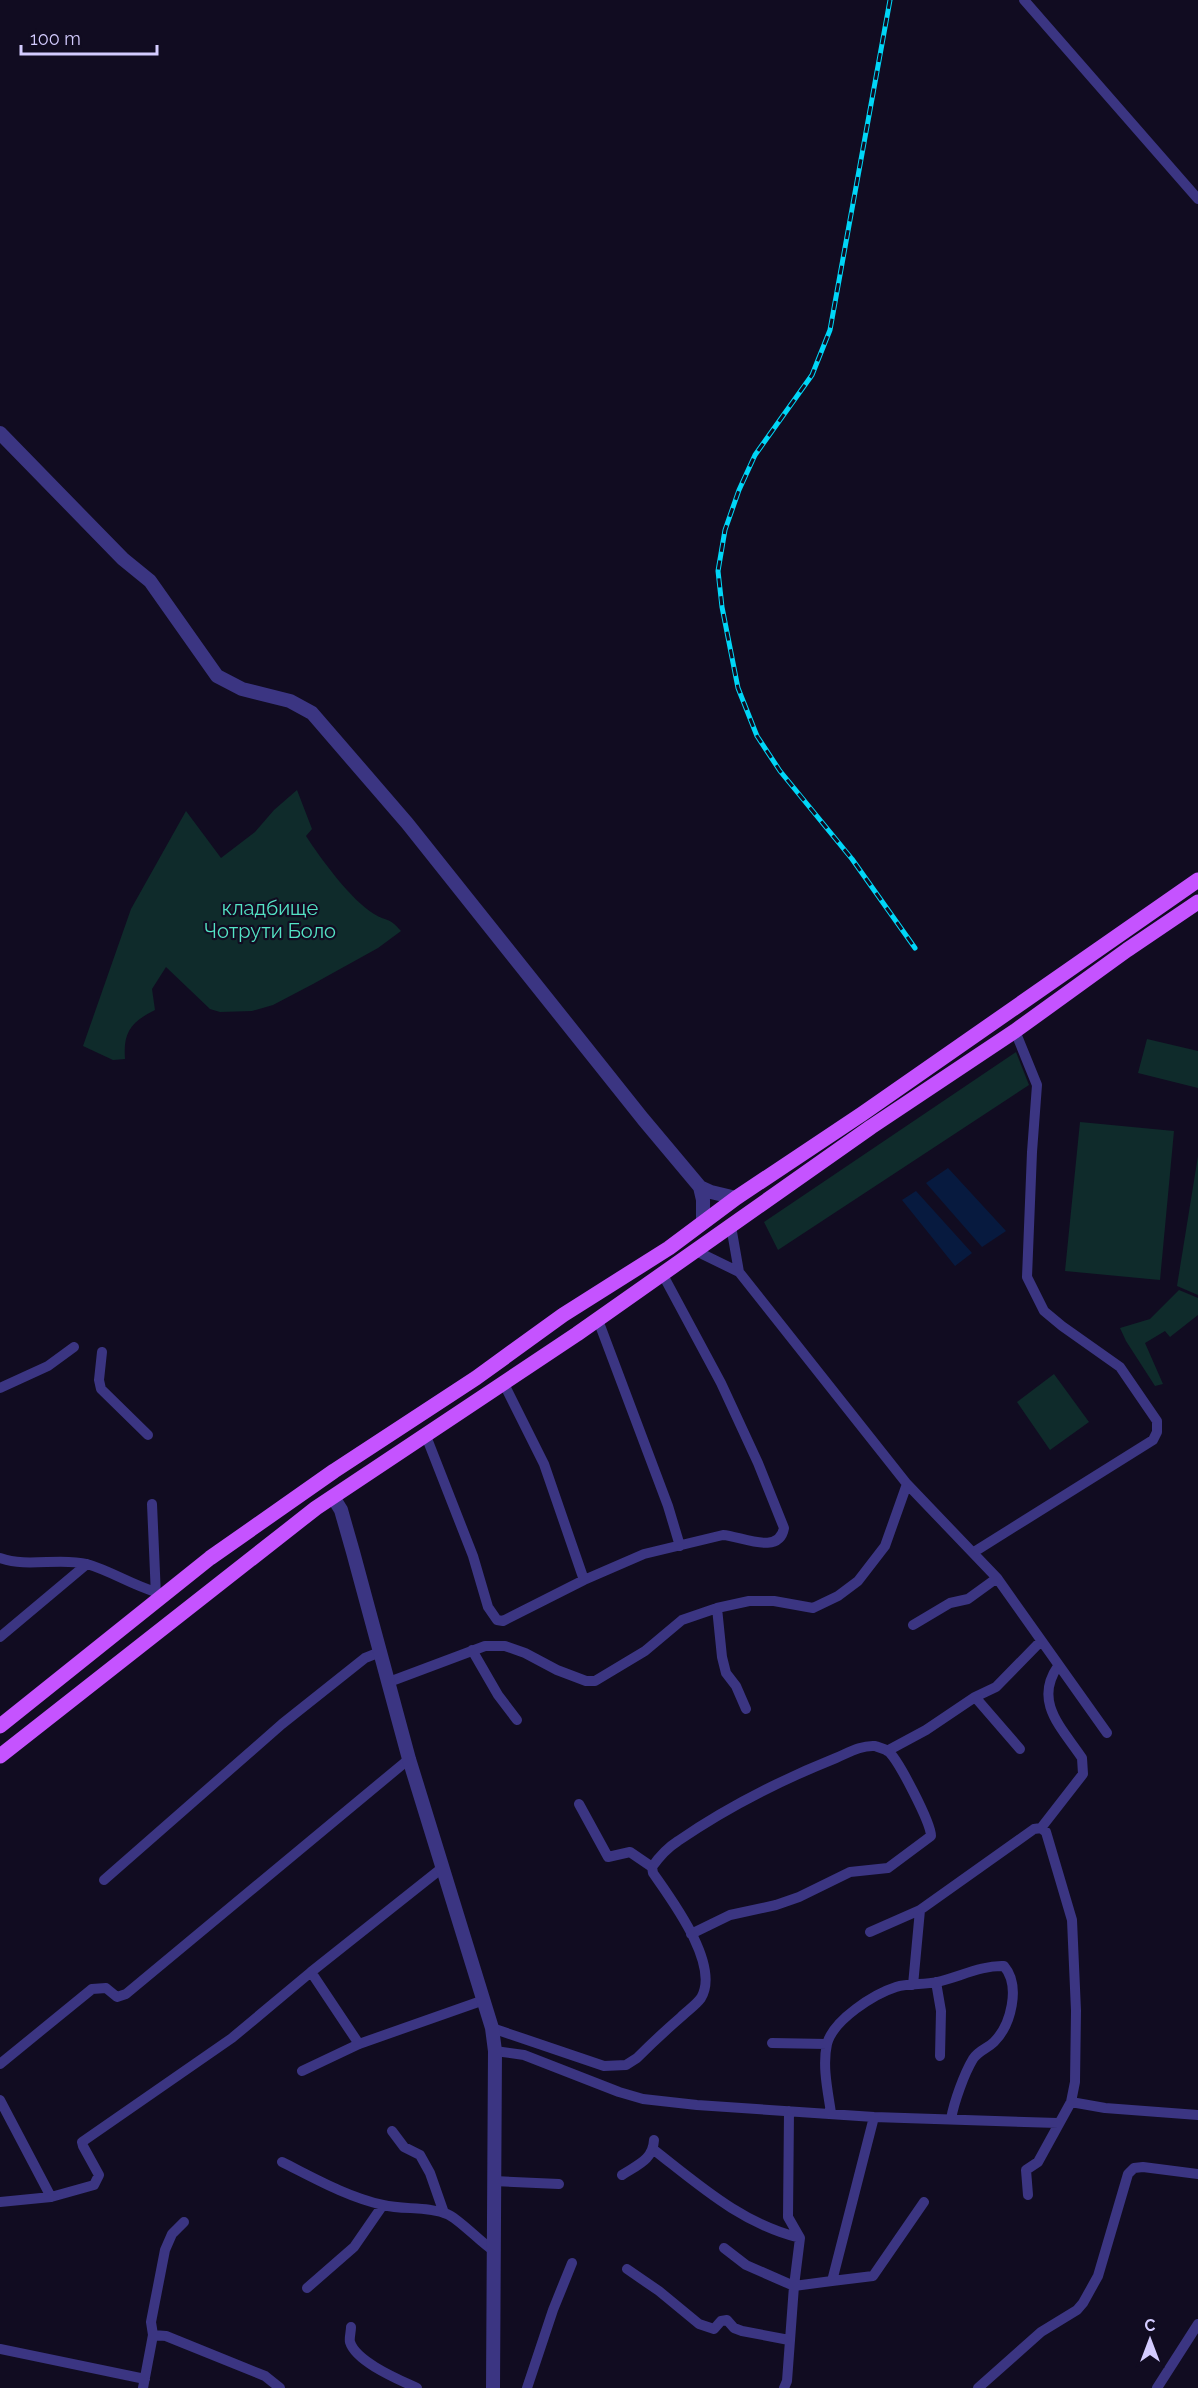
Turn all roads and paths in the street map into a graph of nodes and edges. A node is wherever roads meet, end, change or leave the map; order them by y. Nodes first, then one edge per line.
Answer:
1 (1024, 0) edge
2 (1198, 199) edge
3 (0, 433) edge
4 (1198, 880) edge
5 (1198, 902) edge
6 (1015, 1031) junction
7 (866, 1121) junction
8 (700, 1187) junction
9 (736, 1198) junction
10 (703, 1222) junction
11 (731, 1226) junction
12 (696, 1251) junction
13 (738, 1272) junction
14 (663, 1275) junction
15 (563, 1315) junction
16 (598, 1320) junction
17 (577, 1334) junction
18 (74, 1347) dead end
19 (102, 1352) dead end
20 (504, 1384) junction
21 (0, 1388) edge
22 (148, 1435) dead end
23 (426, 1436) junction
24 (907, 1484) junction
25 (333, 1497) junction
26 (152, 1504) dead end
27 (243, 1535) junction
28 (680, 1546) junction
29 (974, 1552) junction
30 (255, 1553) junction
31 (0, 1558) edge
32 (87, 1564) junction
33 (997, 1578) junction
34 (584, 1580) junction
35 (156, 1596) junction
36 (717, 1608) junction
37 (913, 1626) dead end
38 (0, 1637) edge
39 (1040, 1642) junction
40 (472, 1650) junction
41 (380, 1652) junction
42 (1058, 1666) junction
43 (389, 1682) junction
44 (975, 1697) junction
45 (746, 1708) dead end
46 (517, 1720) dead end
47 (0, 1726) edge
48 (1107, 1733) dead end
49 (1020, 1749) dead end
50 (887, 1751) junction
51 (0, 1756) edge
52 (409, 1759) junction
53 (579, 1804) dead end
54 (1041, 1828) junction
55 (652, 1867) junction
56 (442, 1868) junction
57 (104, 1880) dead end
58 (920, 1910) junction
59 (870, 1932) dead end
60 (691, 1934) junction
61 (310, 1972) junction
62 (936, 1982) junction
63 (913, 1985) junction
64 (484, 2000) junction
65 (492, 2028) junction
66 (772, 2043) dead end
67 (359, 2044) junction
68 (827, 2044) junction
69 (495, 2051) junction
70 (940, 2056) dead end
71 (0, 2064) edge
72 (302, 2071) dead end
73 (0, 2100) edge
74 (1071, 2102) junction
75 (789, 2111) junction
76 (831, 2113) junction
77 (1198, 2115) edge
78 (874, 2117) junction
79 (951, 2120) junction
80 (1058, 2123) junction
81 (392, 2131) dead end
82 (282, 2162) dead end
83 (1198, 2174) edge
84 (622, 2175) dead end
85 (494, 2181) junction
86 (559, 2184) dead end
87 (1028, 2195) dead end
88 (51, 2197) junction
89 (0, 2202) edge
90 (924, 2202) dead end
91 (383, 2205) junction
92 (444, 2213) junction
93 (184, 2222) dead end
94 (800, 2238) junction
95 (724, 2248) dead end
96 (494, 2251) junction
97 (572, 2263) dead end
98 (627, 2269) dead end
99 (832, 2281) junction
100 (794, 2286) junction
101 (307, 2288) dead end
102 (1198, 2324) edge
103 (351, 2327) dead end
104 (153, 2336) junction
105 (789, 2340) junction
106 (0, 2349) edge
107 (144, 2383) edge
108 (982, 2387) edge
109 (279, 2388) edge
110 (417, 2388) edge
111 (493, 2388) edge
112 (527, 2388) edge
113 (784, 2388) edge
114 (1157, 2388) edge

1 - 2 street
3 - 8 street
4 - 7 main road
5 - 6 main road
6 - 7 main road
6 - 29 street
7 - 9 main road
7 - 11 main road
8 - 9 street
8 - 10 street
9 - 10 main road
10 - 15 main road
11 - 12 main road
11 - 13 street
12 - 13 street
12 - 14 main road
13 - 24 street
14 - 16 main road
14 - 28 street
15 - 17 main road
15 - 27 main road
16 - 17 main road
16 - 28 street
17 - 20 main road
18 - 21 street
19 - 22 street
20 - 23 main road
20 - 34 street
23 - 25 main road
23 - 34 street
24 - 29 street
24 - 36 street
25 - 30 main road
25 - 41 street
26 - 35 street
27 - 30 main road
27 - 35 main road
28 - 34 street
29 - 33 street
30 - 51 main road
31 - 32 street
32 - 35 street
32 - 38 street
33 - 37 street
33 - 39 street
35 - 47 main road
36 - 40 street
36 - 45 street
39 - 42 street
39 - 44 street
40 - 43 street
40 - 46 street
41 - 43 street
41 - 57 street
42 - 48 street
42 - 54 street
43 - 52 street
44 - 49 street
44 - 50 street
50 - 55 street
50 - 60 street
52 - 56 street
52 - 71 street
53 - 55 street
54 - 58 street
54 - 74 street
55 - 60 street
56 - 61 street
56 - 64 street
58 - 59 street
58 - 63 street
60 - 65 street
61 - 67 street
61 - 88 street
62 - 63 street
62 - 70 street
62 - 79 street
63 - 68 street
64 - 65 street
64 - 67 street
65 - 69 street
66 - 68 street
67 - 72 street
68 - 76 street
69 - 75 street
69 - 85 street
73 - 88 street
74 - 77 street
74 - 80 street
75 - 76 street
75 - 94 street
76 - 78 street
78 - 79 street
78 - 99 street
79 - 80 street
80 - 87 street
81 - 92 street
82 - 91 street
83 - 108 street
84 - 94 street
85 - 86 street
85 - 96 street
88 - 89 street
90 - 99 street
91 - 92 street
91 - 101 street
92 - 96 street
93 - 104 street
94 - 100 street
95 - 100 street
96 - 111 street
97 - 112 street
98 - 105 street
99 - 100 street
100 - 105 street
102 - 114 street
103 - 110 street
104 - 107 street
104 - 109 street
105 - 113 street
106 - 107 street

